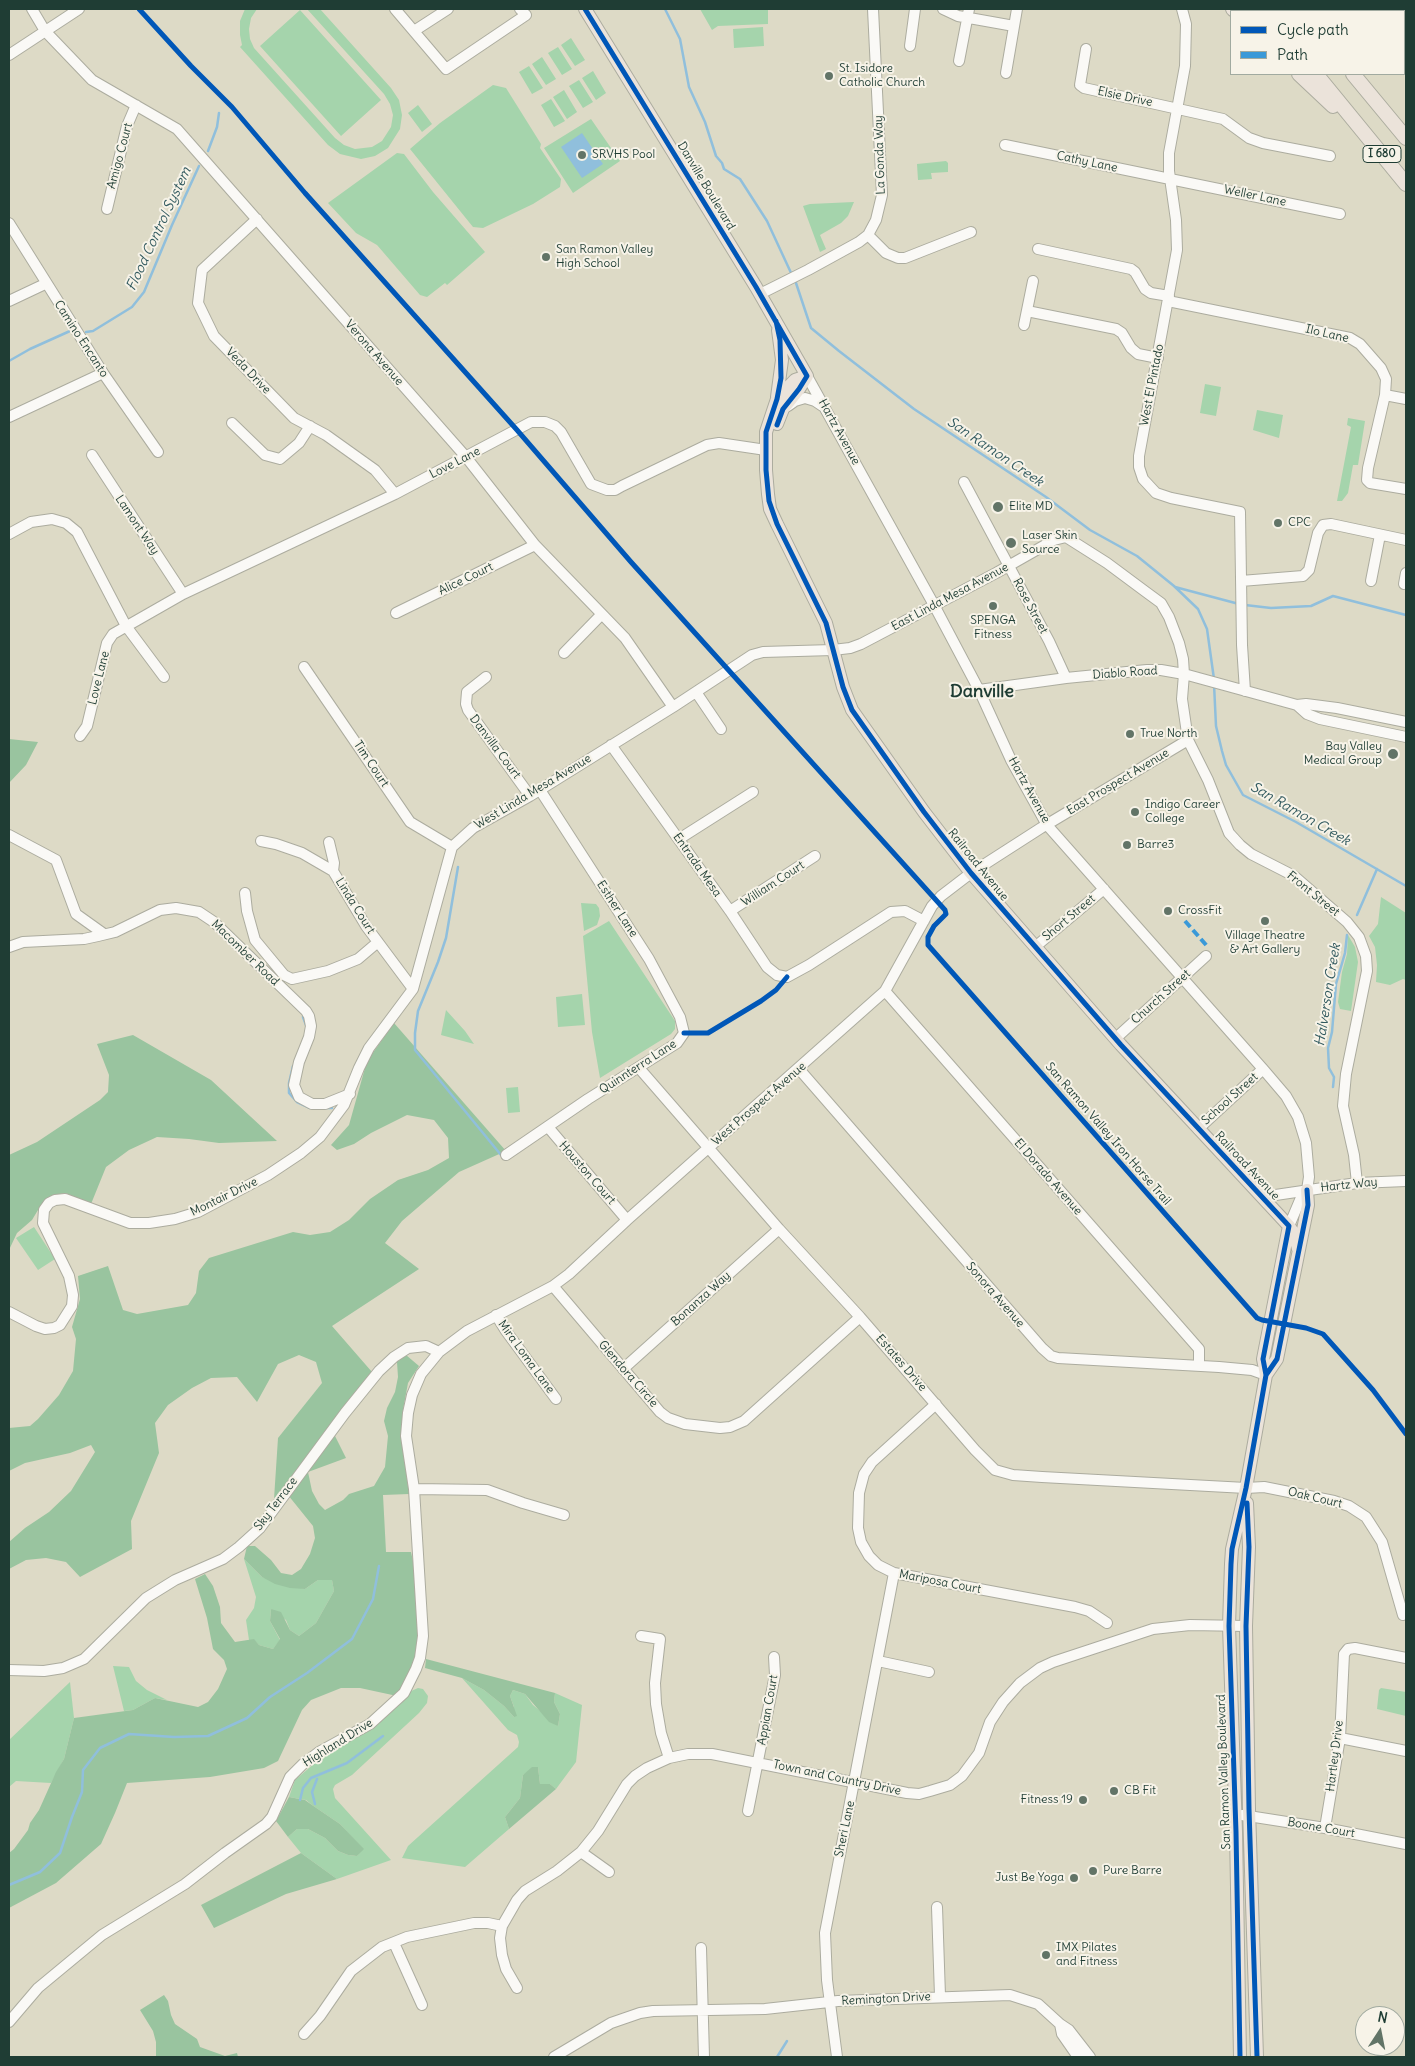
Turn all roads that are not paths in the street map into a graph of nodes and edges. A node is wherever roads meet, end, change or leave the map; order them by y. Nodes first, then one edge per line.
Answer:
1 (32, 9) edge
2 (79, 9) edge
3 (395, 9) edge
4 (448, 9) edge
5 (520, 9) edge
6 (585, 9) edge
7 (873, 9) edge
8 (916, 9) edge
9 (943, 9) edge
10 (1017, 9) edge
11 (1182, 9) edge
12 (968, 14) edge
13 (1014, 26) junction
14 (45, 31) junction
15 (414, 31) junction
16 (910, 46) dead end
17 (1086, 49) dead end
18 (9, 55) edge
19 (959, 61) dead end
20 (1006, 73) dead end
21 (1300, 75) edge
22 (1317, 75) edge
23 (1354, 75) edge
24 (1363, 75) edge
25 (1376, 101) junction
26 (136, 105) junction
27 (1177, 109) junction
28 (1357, 124) junction
29 (1406, 138) edge
30 (1005, 145) dead end
31 (1330, 156) dead end
32 (1170, 180) junction
33 (1406, 184) edge
34 (107, 209) dead end
35 (1340, 214) dead end
36 (257, 219) junction
37 (9, 223) edge
38 (971, 232) dead end
39 (868, 235) junction
40 (1038, 249) dead end
41 (1033, 282) dead end
42 (46, 284) junction
43 (760, 294) junction
44 (1169, 298) junction
45 (9, 301) edge
46 (1027, 311) junction
47 (776, 321) junction
48 (1024, 325) dead end
49 (1158, 358) junction
50 (104, 373) junction
51 (807, 376) junction
52 (1384, 395) junction
53 (1406, 400) edge
54 (780, 404) junction
55 (826, 409) junction
56 (9, 417) edge
57 (232, 423) dead end
58 (310, 426) junction
59 (766, 450) junction
60 (158, 452) dead end
61 (92, 455) dead end
62 (466, 458) junction
63 (964, 482) dead end
64 (1406, 489) edge
65 (395, 494) junction
66 (9, 534) edge
67 (1380, 535) junction
68 (1066, 537) joint
69 (1406, 540) edge
70 (535, 545) junction
71 (1009, 566) junction
72 (1406, 573) edge
73 (1371, 581) dead end
74 (1241, 584) junction
75 (1404, 584) dead end
76 (183, 594) junction
77 (934, 605) junction
78 (396, 613) dead end
79 (601, 615) junction
80 (126, 626) junction
81 (833, 650) junction
82 (564, 653) dead end
83 (304, 667) dead end
84 (1184, 674) junction
85 (164, 677) dead end
86 (486, 677) dead end
87 (1066, 678) junction
88 (979, 690) junction
89 (696, 692) junction
90 (1245, 692) junction
91 (1298, 705) junction
92 (674, 707) junction
93 (1406, 722) edge
94 (721, 729) dead end
95 (80, 736) dead end
96 (1406, 737) edge
97 (1188, 740) junction
98 (611, 745) junction
99 (540, 790) junction
100 (753, 792) dead end
101 (530, 796) junction
102 (1047, 825) junction
103 (9, 835) edge
104 (679, 840) junction
105 (262, 842) dead end
106 (329, 842) dead end
107 (452, 847) junction
108 (815, 856) dead end
109 (333, 870) junction
110 (971, 873) junction
111 (1104, 889) junction
112 (245, 893) dead end
113 (730, 911) junction
114 (924, 920) junction
115 (104, 934) junction
116 (378, 942) junction
117 (9, 947) edge
118 (1035, 947) junction
119 (1206, 956) dead end
120 (1182, 978) junction
121 (413, 989) junction
122 (885, 991) junction
123 (684, 1033) joint
124 (1116, 1038) junction
125 (639, 1068) junction
126 (799, 1069) junction
127 (1263, 1069) junction
128 (350, 1094) junction
129 (548, 1127) junction
130 (1198, 1129) junction
131 (708, 1149) junction
132 (506, 1155) dead end
133 (1406, 1181) edge
134 (1357, 1183) junction
135 (1307, 1190) junction
136 (1262, 1197) junction
137 (627, 1220) junction
138 (1289, 1226) junction
139 (779, 1229) junction
140 (1298, 1249) junction
141 (554, 1286) junction
142 (9, 1312) edge
143 (496, 1315) junction
144 (860, 1317) junction
145 (439, 1352) junction
146 (1199, 1366) junction
147 (623, 1369) junction
148 (1266, 1375) junction
149 (556, 1399) dead end
150 (936, 1404) junction
151 (1246, 1488) junction
152 (414, 1489) junction
153 (564, 1515) dead end
154 (894, 1573) junction
155 (1403, 1615) dead end
156 (1107, 1623) dead end
157 (1229, 1626) junction
158 (1246, 1626) junction
159 (641, 1636) dead end
160 (774, 1657) dead end
161 (1406, 1658) edge
162 (878, 1661) junction
163 (9, 1670) edge
164 (929, 1672) dead end
165 (1340, 1738) junction
166 (1406, 1751) edge
167 (669, 1758) junction
168 (758, 1762) junction
169 (855, 1782) junction
170 (748, 1811) dead end
171 (1236, 1815) junction
172 (1249, 1815) junction
173 (1325, 1828) junction
174 (1406, 1844) edge
175 (581, 1852) junction
176 (609, 1872) dead end
177 (937, 1907) dead end
178 (502, 1926) junction
179 (394, 1943) junction
180 (701, 1948) dead end
181 (517, 1988) dead end
182 (940, 1996) junction
183 (831, 2002) junction
184 (422, 2005) dead end
185 (703, 2010) junction
186 (9, 2022) edge
187 (1060, 2024) junction
188 (304, 2034) dead end
189 (554, 2057) edge
190 (704, 2057) edge
191 (837, 2057) edge
192 (1078, 2057) edge
193 (1090, 2057) edge
194 (1240, 2057) edge
195 (1257, 2057) edge

1 - 14 street, Verona Avenue
2 - 14 street
3 - 15 street
4 - 15 street
5 - 15 street
6 - 43 main road, Danville Boulevard
7 - 39 street, La Gonda Way
8 - 16 street
9 - 12 street
10 - 13 street
11 - 27 street, West El Pintado
12 - 13 street
12 - 19 street
13 - 20 street
14 - 18 street
14 - 26 street, Verona Avenue
17 - 27 street, Elsie Drive
21 - 28 highway
22 - 28 highway, I 680
23 - 25 highway, I 680
24 - 25 highway
25 - 29 highway, I 680
26 - 34 street, Amigo Court
26 - 36 street, Verona Avenue
27 - 31 street
27 - 32 street, West El Pintado
28 - 33 highway, I 680
30 - 32 street, Cathy Lane
32 - 35 street, Weller Lane
32 - 44 street, West El Pintado
36 - 58 street, Veda Drive
36 - 62 street, Verona Avenue
37 - 42 street, Camino Encanto
38 - 39 street
39 - 43 street
40 - 44 street, Ilo Lane
41 - 46 street
42 - 45 street
42 - 50 street, Camino Encanto
43 - 47 main road, Danville Boulevard
44 - 49 street, West El Pintado
44 - 52 street, Ilo Lane
46 - 48 street
46 - 49 street
47 - 51 main road, Danville Boulevard
47 - 54 main road
49 - 74 street, West El Pintado
50 - 56 street
50 - 60 street, Camino Encanto
51 - 54 main road, Railroad Avenue
51 - 55 street, Hartz Avenue
52 - 53 street
52 - 64 street, Ilo Lane
54 - 55 street
54 - 59 main road, Railroad Avenue
55 - 77 street, Hartz Avenue
57 - 58 street
58 - 65 street, Veda Drive
59 - 62 street, Love Lane
59 - 81 main road, Railroad Avenue
61 - 76 street, Lamont Way
62 - 65 street, Love Lane
62 - 70 street, Verona Avenue
63 - 71 street, Rose Street
65 - 76 street, Love Lane
66 - 80 street
67 - 69 street
67 - 73 street
67 - 74 street
68 - 71 street, East Linda Mesa Avenue
68 - 84 street, Front Street
70 - 78 street, Alice Court
70 - 79 street, Verona Avenue
71 - 77 street, East Linda Mesa Avenue
71 - 87 street, Rose Street
72 - 75 street
74 - 90 street, West El Pintado
76 - 80 street, Love Lane
77 - 81 street, East Linda Mesa Avenue
77 - 88 street, Hartz Avenue
79 - 82 street
79 - 92 street, Verona Avenue
80 - 85 street
80 - 95 street, Love Lane
81 - 89 street, West Linda Mesa Avenue
81 - 110 main road, Railroad Avenue
83 - 107 street, Tim Court
84 - 87 street, Diablo Road
84 - 90 street, Diablo Road
84 - 97 street, Front Street
86 - 101 street, Danvilla Court
87 - 88 street, Diablo Road
88 - 102 street, Hartz Avenue
89 - 92 street, West Linda Mesa Avenue
89 - 94 street
90 - 91 street, Diablo Road
91 - 93 street, Diablo Road
91 - 96 street, Diablo Road
92 - 98 street, West Linda Mesa Avenue
97 - 102 street, East Prospect Avenue
97 - 134 street, Front Street
98 - 99 street, West Linda Mesa Avenue
98 - 104 street, Entrada Mesa
99 - 101 street, West Linda Mesa Avenue
99 - 123 street, Esther Lane
100 - 104 street
101 - 107 street, West Linda Mesa Avenue
102 - 110 street, West Prospect Avenue
102 - 111 street, Hartz Avenue
103 - 115 street
104 - 113 street, Entrada Mesa
105 - 109 street, Linda Court
106 - 109 street, Linda Court
107 - 121 street
108 - 113 street, William Court
109 - 116 street, Linda Court
110 - 114 street, West Prospect Avenue
110 - 118 main road, Railroad Avenue
111 - 118 street, Short Street
111 - 120 street, Hartz Avenue
112 - 116 street
113 - 114 street, Entrada Mesa
114 - 122 street, West Prospect Avenue
115 - 117 street, Macomber Road
115 - 128 street, Macomber Road
116 - 121 street, Linda Court
118 - 124 main road, Railroad Avenue
119 - 120 street, Church Street
120 - 124 street, Church Street
120 - 127 street, Hartz Avenue
121 - 128 street
122 - 126 street, West Prospect Avenue
122 - 146 street, El Dorado Avenue
123 - 125 street, Quinnterra Lane
124 - 130 main road, Railroad Avenue
125 - 129 street, Quinnterra Lane
125 - 131 street, Estates Drive
126 - 131 street, West Prospect Avenue
126 - 146 street, Sonora Avenue
127 - 130 street, School Street
127 - 135 street, Hartz Avenue
128 - 142 street, Montair Drive
129 - 132 street, Quinnterra Lane
129 - 137 street, Houston Court
130 - 136 main road, Railroad Avenue
131 - 137 street, West Prospect Avenue
131 - 139 street, Estates Drive
133 - 134 street, Hartz Way
134 - 135 street, Hartz Way
135 - 136 street, Hartz Way
135 - 138 street, San Ramon Valley Boulevard
135 - 140 main road, San Ramon Valley Boulevard
136 - 138 main road, Railroad Avenue
137 - 141 street, West Prospect Avenue
138 - 140 main road, Railroad Avenue
138 - 148 main road, San Ramon Valley Boulevard
139 - 144 street, Estates Drive
139 - 147 street, Bonanza Way
140 - 148 main road, San Ramon Valley Boulevard
141 - 143 street, West Prospect Avenue
141 - 147 street, Glendora Circle
143 - 145 street, West Prospect Avenue
143 - 149 street, Mira Loma Lane
144 - 147 street, Glendora Circle
144 - 150 street, Estates Drive
145 - 152 street, Highland Drive
145 - 163 street, Sky Terrace
146 - 148 street, Sonora Avenue
148 - 151 main road, San Ramon Valley Boulevard
150 - 151 street, Estates Drive
150 - 154 street, Mariposa Court
151 - 155 street, Oak Court
151 - 157 main road, San Ramon Valley Boulevard
151 - 158 main road, San Ramon Valley Boulevard
152 - 153 street
152 - 186 street, Highland Drive
154 - 156 street, Mariposa Court
154 - 162 street, Sheri Lane
157 - 158 street, Town and Country Drive
157 - 169 street, Town and Country Drive
157 - 171 main road, San Ramon Valley Boulevard
158 - 172 main road, San Ramon Valley Boulevard
159 - 167 street
160 - 168 street, Appian Court
161 - 165 street, Hartley Drive
162 - 164 street
162 - 169 street, Sheri Lane
165 - 166 street
165 - 173 street, Hartley Drive
167 - 168 street, Town and Country Drive
167 - 175 street, Town and Country Drive
168 - 169 street, Town and Country Drive
168 - 170 street, Appian Court
169 - 183 street, Sheri Lane
171 - 172 street, Boone Court
171 - 194 main road, San Ramon Valley Boulevard
172 - 173 street, Boone Court
172 - 195 main road, San Ramon Valley Boulevard
173 - 174 street, Boone Court
175 - 176 street
175 - 178 street, Town and Country Drive
177 - 182 street
178 - 179 street
178 - 181 street, Town and Country Drive
179 - 184 street
179 - 188 street
180 - 185 street
182 - 183 street, Remington Drive
182 - 187 street, Remington Drive
183 - 185 street, Remington Drive
183 - 191 street, Sheri Lane
185 - 189 street, Remington Drive
185 - 190 street
187 - 192 street
187 - 193 street, Remington Drive

